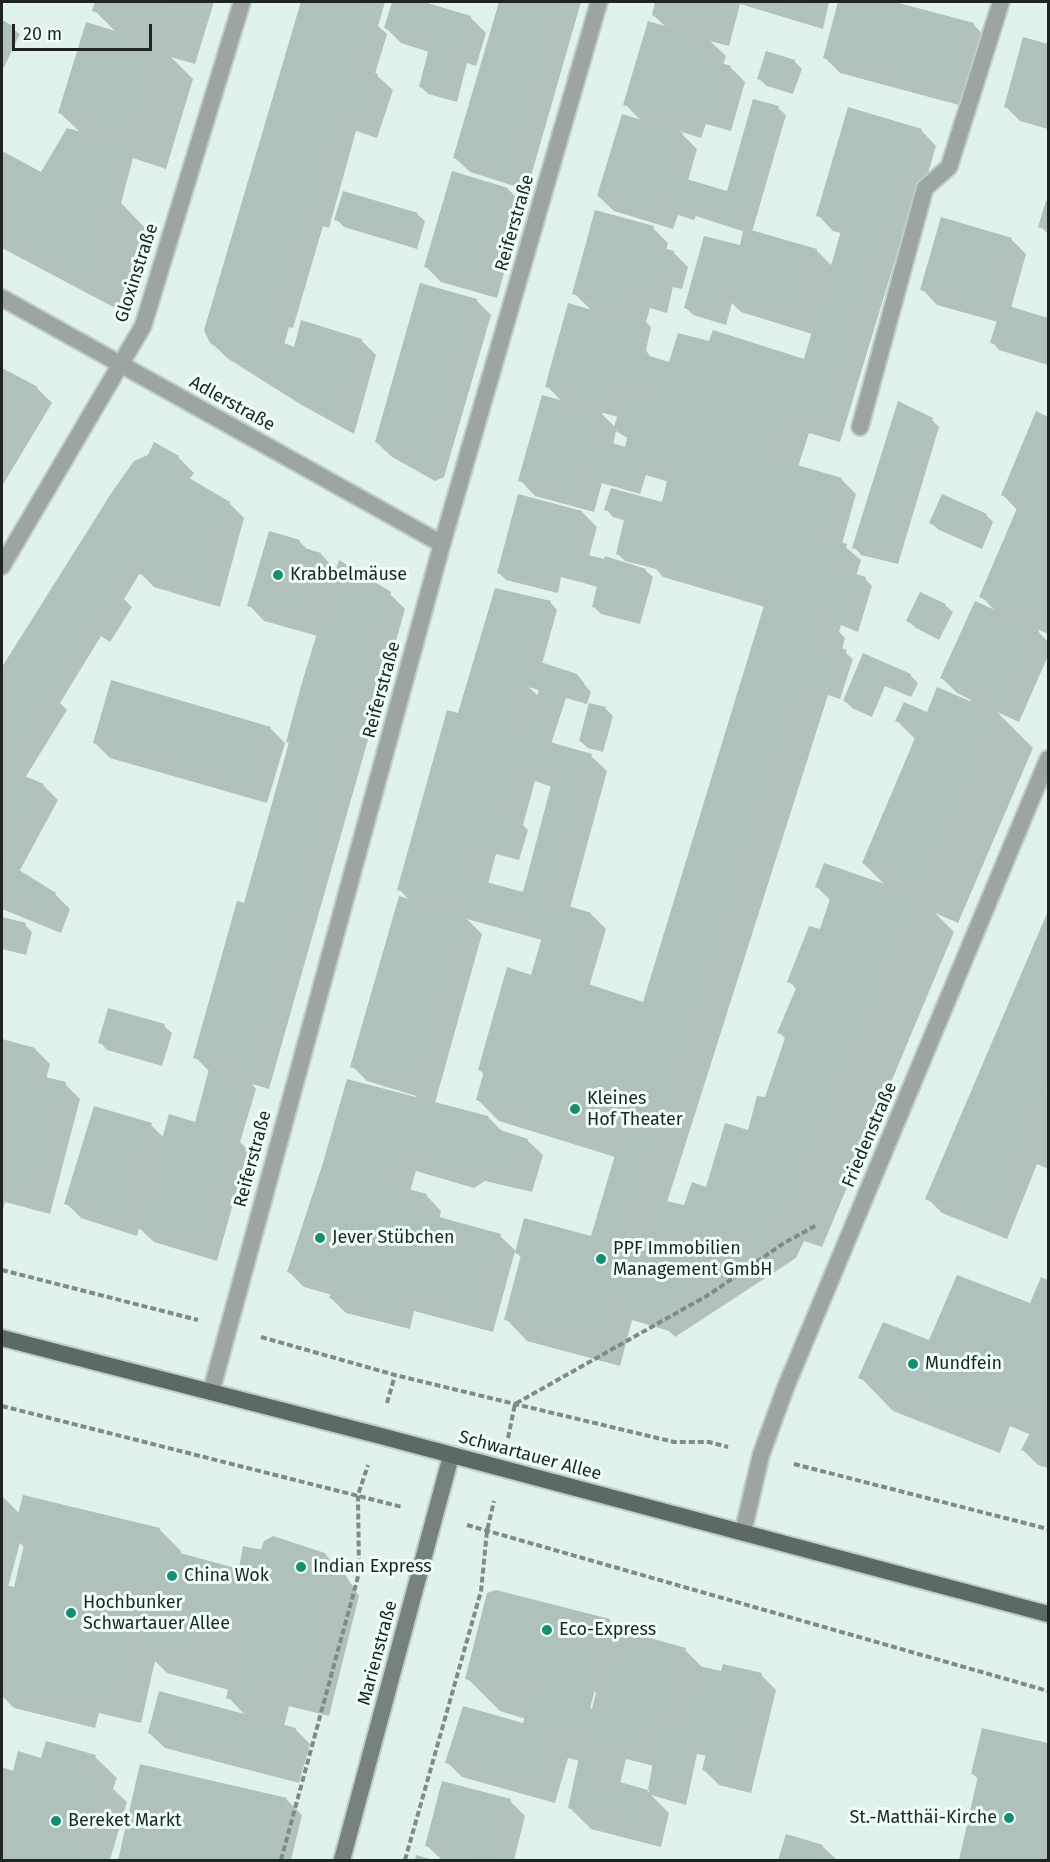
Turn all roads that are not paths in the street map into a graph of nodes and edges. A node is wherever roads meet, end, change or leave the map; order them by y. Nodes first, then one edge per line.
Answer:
1 (242, 2) edge
2 (599, 2) edge
3 (1000, 2) edge
4 (2, 298) edge
5 (122, 364) junction
6 (860, 427) dead end
7 (442, 544) junction
8 (2, 566) edge
9 (1048, 759) edge
10 (2, 1338) edge
11 (211, 1392) junction
12 (451, 1456) junction
13 (743, 1532) junction
14 (1048, 1614) edge
15 (342, 1860) edge

1 - 5 street, Gloxinstraße
2 - 7 street, Reiferstraße
3 - 6 street
4 - 5 street, Adlerstraße
5 - 7 street, Adlerstraße
5 - 8 street, Gloxinstraße
7 - 11 street, Reiferstraße
9 - 13 street, Friedenstraße
10 - 11 main road, Schwartauer Allee
11 - 12 main road, Schwartauer Allee
12 - 13 main road, Schwartauer Allee
12 - 15 main road, Marienstraße
13 - 14 main road, Schwartauer Allee

